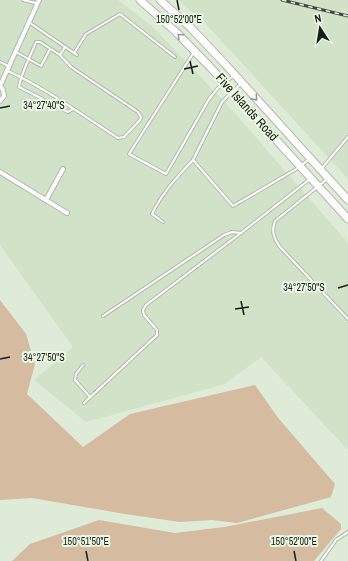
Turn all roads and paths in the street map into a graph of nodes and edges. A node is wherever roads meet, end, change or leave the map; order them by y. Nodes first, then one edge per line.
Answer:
1 (23, 0) edge
2 (140, 0) edge
3 (160, 0) edge
4 (38, 2) edge
5 (29, 22) junction
6 (65, 47) junction
7 (50, 48) junction
8 (194, 51) junction
9 (15, 52) junction
10 (74, 53) junction
11 (77, 55) dead end
12 (60, 56) junction
13 (175, 57) dead end
14 (29, 60) junction
15 (0, 62) edge
16 (8, 68) junction
17 (234, 75) junction
18 (22, 77) junction
19 (224, 83) junction
20 (242, 83) junction
21 (0, 86) edge
22 (232, 91) junction
23 (0, 101) edge
24 (73, 109) junction
25 (348, 137) edge
26 (310, 158) junction
27 (193, 160) junction
28 (300, 166) junction
29 (63, 170) dead end
30 (320, 170) junction
31 (0, 172) edge
32 (311, 178) junction
33 (328, 178) junction
34 (318, 186) junction
35 (46, 200) junction
36 (348, 200) edge
37 (67, 213) dead end
38 (348, 219) edge
39 (164, 222) dead end
40 (241, 233) junction
41 (103, 316) dead end
42 (348, 320) edge
43 (82, 365) dead end
44 (90, 397) junction
45 (84, 403) dead end
46 (348, 532) edge
47 (321, 561) edge

1 - 4 lane
8 -> 2 main road, Five Islands Road
3 - 17 main road, Five Islands Road
4 - 5 street
5 - 6 lane
5 - 9 street
6 - 10 lane
6 - 12 lane
7 - 12 lane
7 - 14 lane
7 - 14 lane
8 - 19 main road, Five Islands Road
8 - 19 lane
9 - 14 lane
9 - 16 street
10 - 11 lane
10 - 13 lane
12 - 24 lane
14 - 18 lane
15 - 16 lane
16 - 18 lane
16 - 21 street
17 - 19 lane
17 - 20 main road, Five Islands Road
18 - 24 lane
18 - 24 lane
19 - 22 main road, Five Islands Road
20 - 22 lane
20 -> 26 main road, Five Islands Road
21 - 23 street
22 - 27 lane
22 - 28 main road, Five Islands Road
25 - 30 lane
26 - 28 lane
26 - 30 main road, Five Islands Road
27 - 28 lane
27 - 39 lane
28 - 32 main road, Five Islands Road
29 - 35 street
30 - 32 lane
30 - 33 main road, Five Islands Road
31 - 35 street
32 - 34 main road, Five Islands Road
32 - 40 lane
33 - 34 lane
33 - 36 main road, Five Islands Road
34 - 38 main road, Five Islands Road
34 - 42 lane
35 - 37 street
40 - 41 lane
40 - 44 lane
43 - 44 lane
44 - 45 lane
46 - 47 lane

